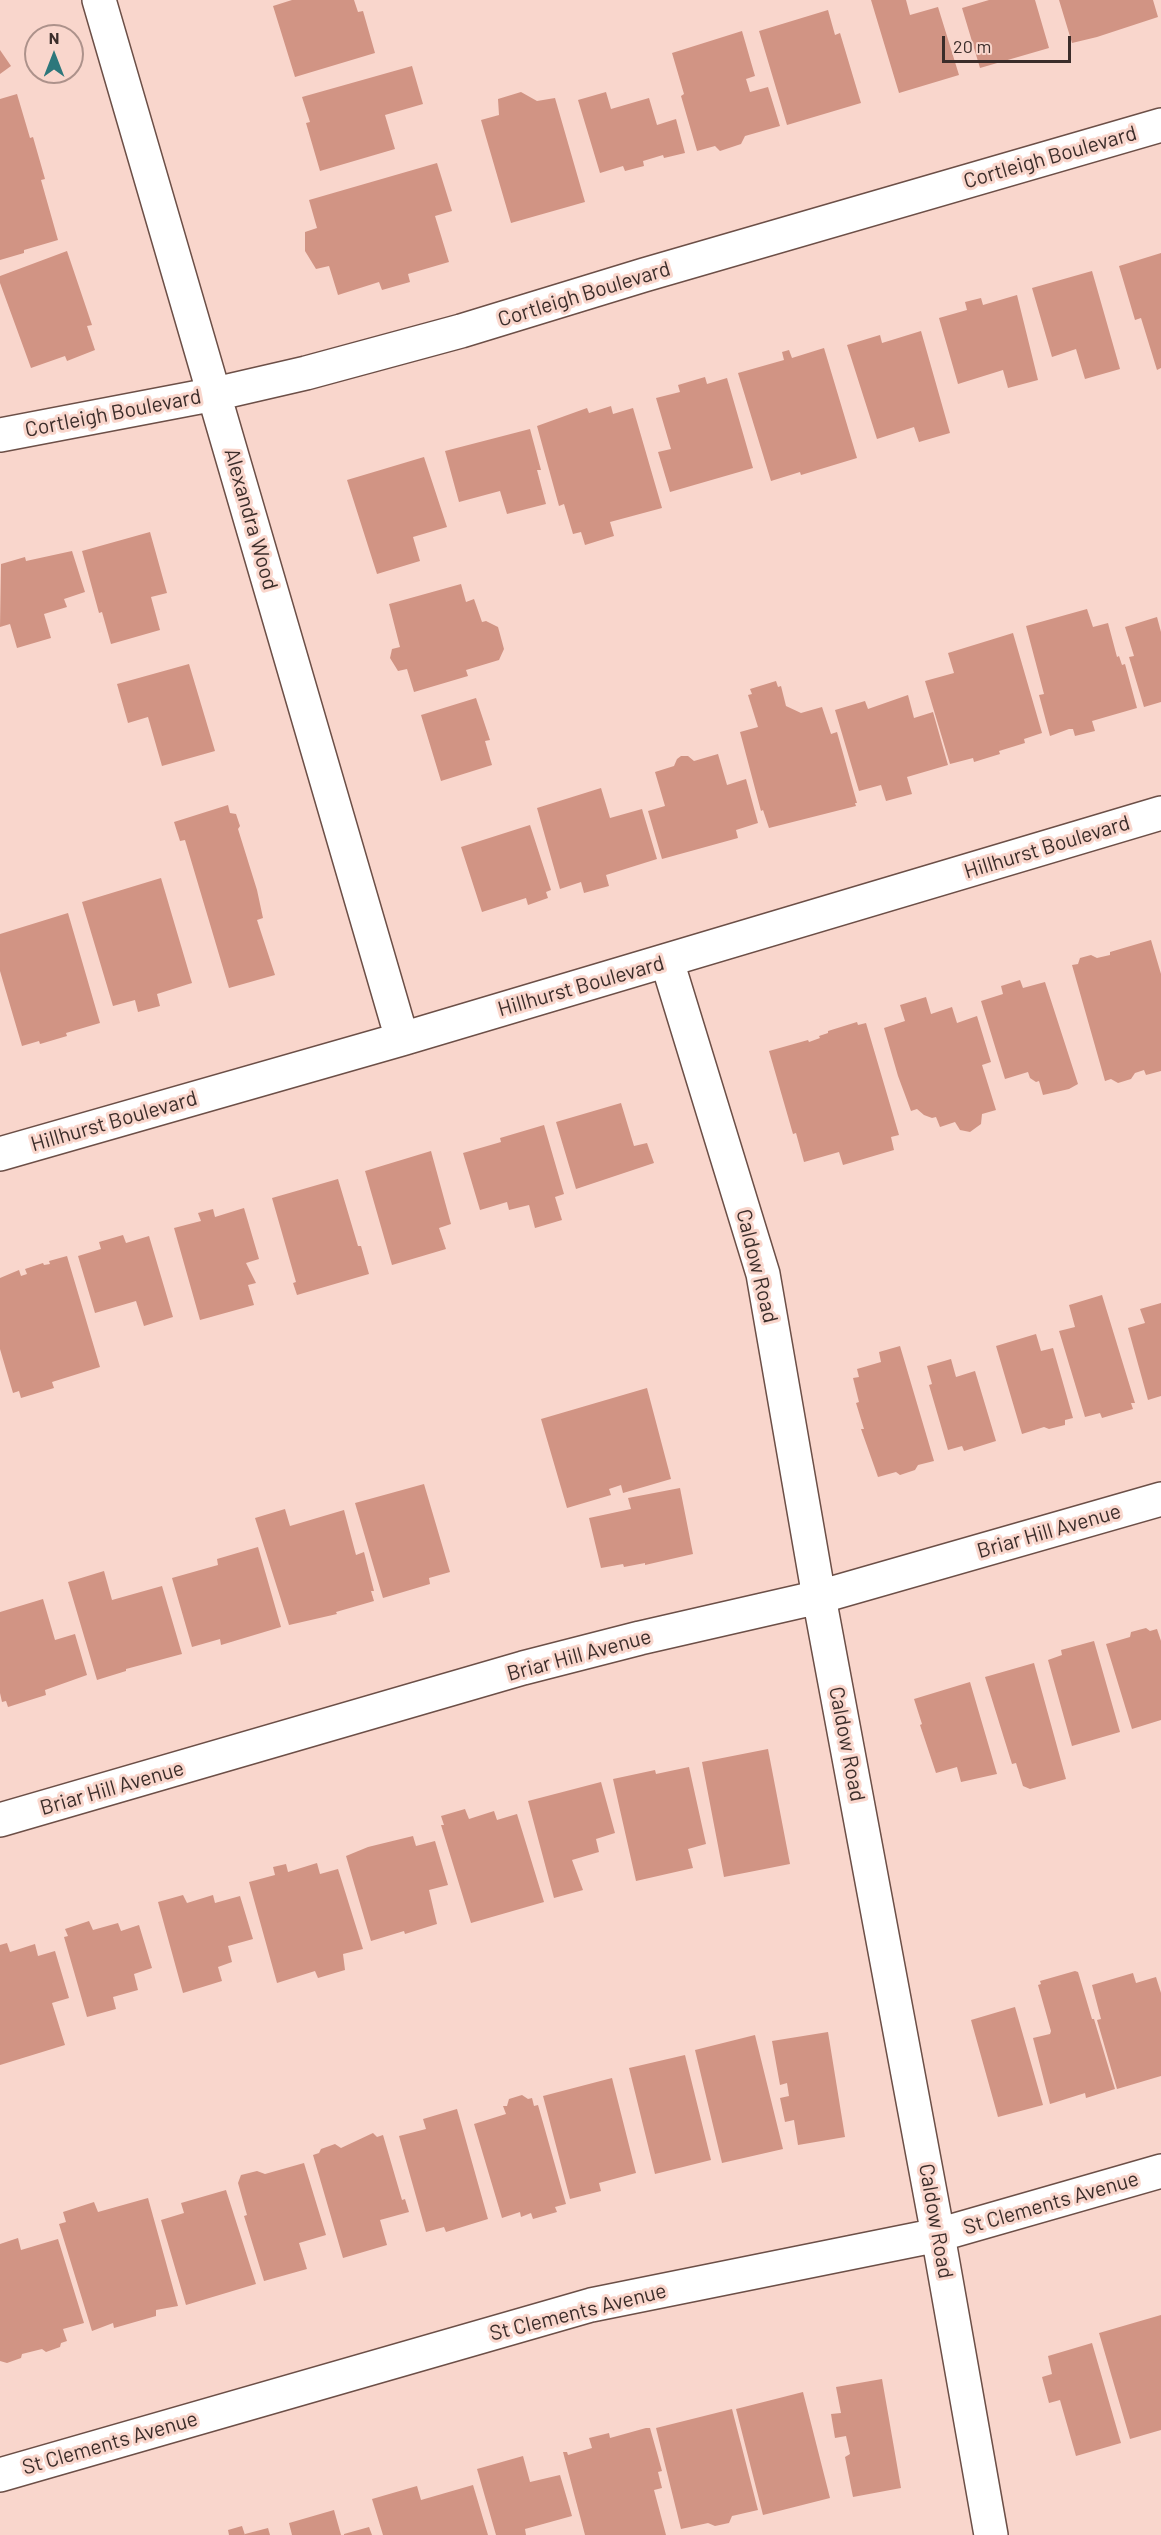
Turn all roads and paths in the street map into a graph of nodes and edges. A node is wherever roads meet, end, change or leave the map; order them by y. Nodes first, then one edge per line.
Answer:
1 (99, 0) edge
2 (1161, 125) edge
3 (215, 394) junction
4 (0, 435) edge
5 (1161, 813) edge
6 (667, 961) junction
7 (402, 1039) junction
8 (0, 1154) edge
9 (1161, 1499) edge
10 (819, 1597) junction
11 (0, 1820) edge
12 (1161, 2171) edge
13 (938, 2235) junction
14 (0, 2475) edge
15 (991, 2535) edge

1 - 3 street, Alexandra Wood
2 - 3 street, Cortleigh Boulevard
3 - 4 street, Cortleigh Boulevard
3 - 7 street, Alexandra Wood
5 - 6 street, Hillhurst Boulevard
6 - 7 street, Hillhurst Boulevard
6 - 10 street, Caldow Road
7 - 8 street, Hillhurst Boulevard
9 - 10 street, Briar Hill Avenue
10 - 11 street, Briar Hill Avenue
10 - 13 street, Caldow Road
12 - 13 street, St Clements Avenue
13 - 14 street, St Clements Avenue
13 - 15 street, Caldow Road

